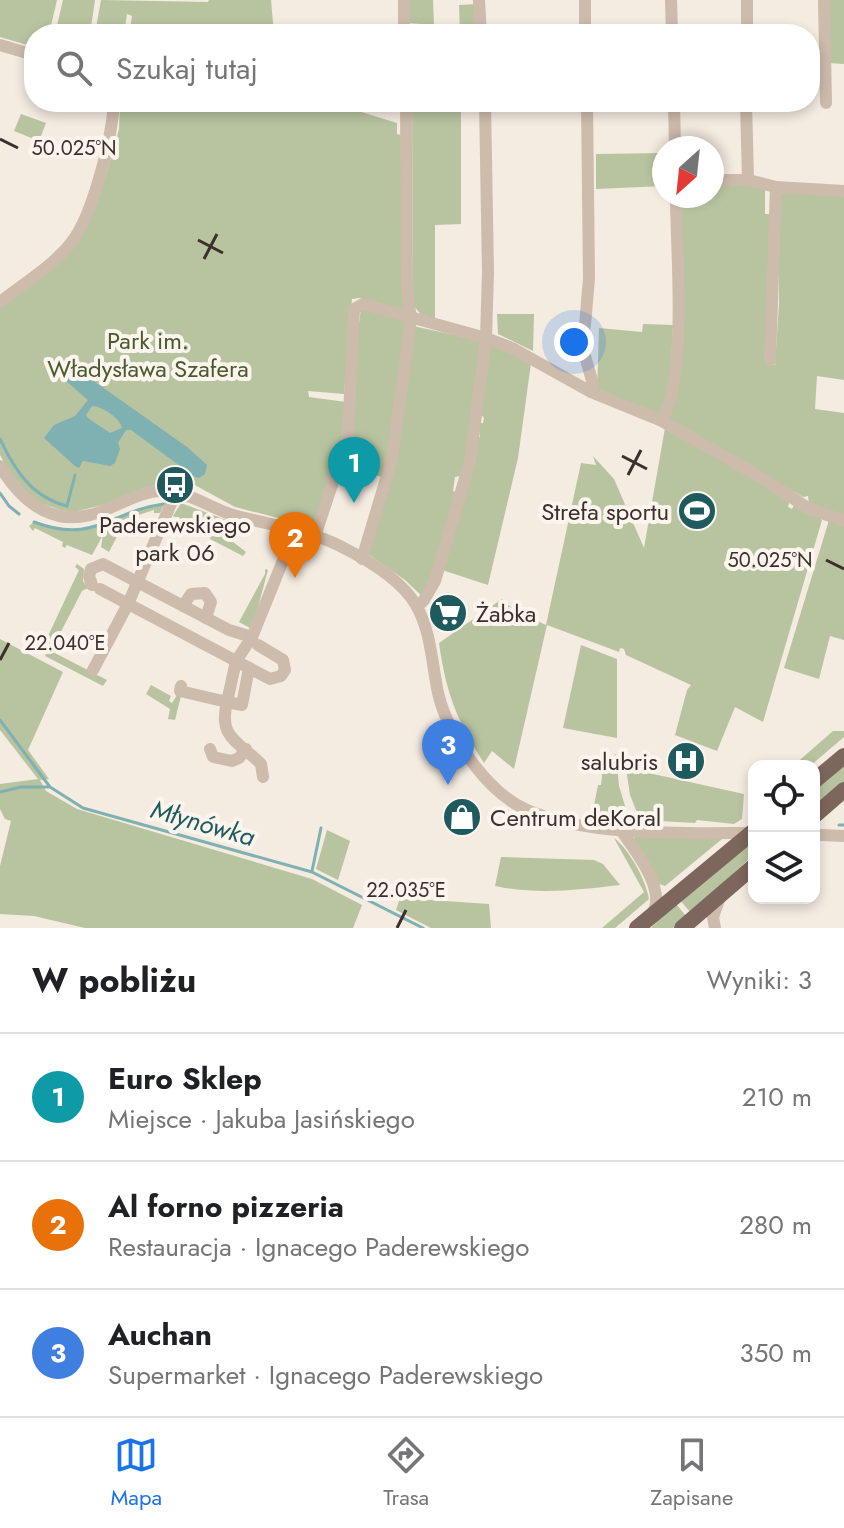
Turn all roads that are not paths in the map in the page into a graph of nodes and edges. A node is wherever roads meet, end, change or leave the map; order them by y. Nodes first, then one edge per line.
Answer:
1 (404, 0) edge
2 (479, 0) edge
3 (585, 0) edge
4 (671, 0) edge
5 (747, 0) edge
6 (824, 0) edge
7 (404, 24) edge
8 (480, 24) edge
9 (585, 24) edge
10 (672, 24) edge
11 (747, 24) edge
12 (0, 45) edge
13 (24, 52) edge
14 (826, 103) dead end
15 (113, 112) edge
16 (406, 112) edge
17 (485, 112) edge
18 (587, 112) edge
19 (674, 112) edge
20 (746, 112) edge
21 (675, 136) edge
22 (724, 180) edge
23 (748, 180) junction
24 (776, 187) junction
25 (844, 191) edge
26 (676, 208) edge
27 (0, 302) edge
28 (411, 319) junction
29 (486, 338) junction
30 (770, 360) dead end
31 (591, 392) junction
32 (662, 421) junction
33 (0, 466) edge
34 (176, 492) junction
35 (844, 521) edge
36 (295, 531) junction
37 (315, 536) junction
38 (362, 559) junction
39 (138, 582) junction
40 (128, 604) junction
41 (183, 606) junction
42 (417, 607) junction
43 (206, 618) junction
44 (255, 641) junction
45 (236, 661) junction
46 (249, 668) junction
47 (93, 670) dead end
48 (181, 686) dead end
49 (227, 702) junction
50 (210, 749) dead end
51 (246, 749) junction
52 (844, 756) edge
53 (820, 776) edge
54 (263, 777) dead end
55 (844, 790) edge
56 (820, 811) edge
57 (620, 829) junction
58 (748, 832) edge
59 (821, 835) dead end
60 (748, 836) edge
61 (844, 836) edge
62 (748, 871) edge
63 (722, 893) junction
64 (643, 923) edge
65 (682, 928) edge
66 (715, 928) edge

1 - 7 street
2 - 8 street
3 - 9 street
4 - 10 street
5 - 11 street
6 - 14 street
12 - 13 street
15 - 27 street
16 - 28 street
17 - 29 street
18 - 31 street
19 - 21 street
20 - 23 street
22 - 23 street
23 - 24 street
24 - 25 street
24 - 30 street
26 - 32 street
28 - 29 street
28 - 37 street
28 - 38 street
29 - 31 street
29 - 42 street
31 - 32 street
32 - 35 street
33 - 34 street
34 - 36 street
34 - 39 street
36 - 37 street
36 - 44 street
37 - 38 street
38 - 42 street
39 - 40 street
39 - 40 street
39 - 41 street
40 - 45 street
40 - 47 street
41 - 43 street
41 - 43 street
42 - 57 street
43 - 44 street
44 - 45 street
44 - 46 street
45 - 46 street
45 - 49 street
46 - 49 street
48 - 49 street
49 - 51 street
50 - 51 street
51 - 54 street
52 - 53 main road
55 - 56 main road
57 - 58 street
57 - 64 street
59 - 61 street
60 - 64 main road
62 - 63 main road
63 - 65 main road
63 - 66 street

